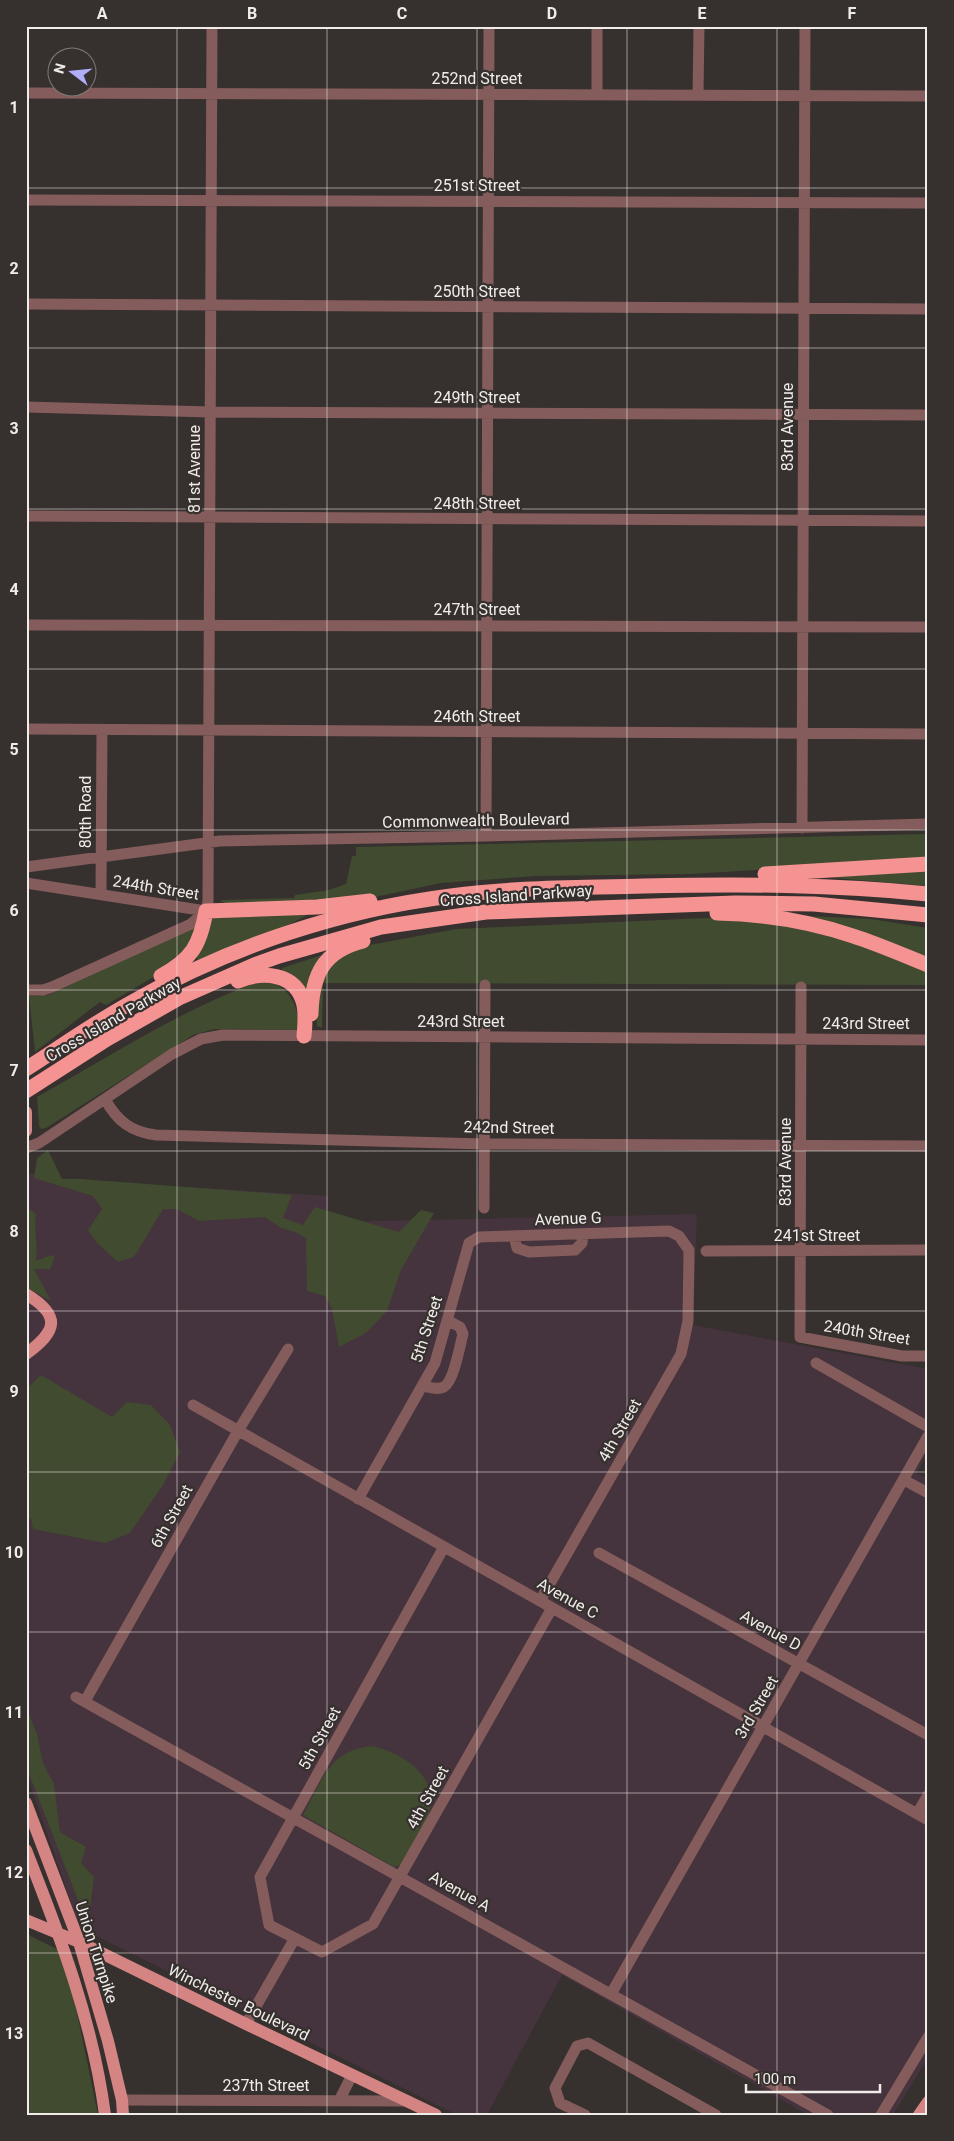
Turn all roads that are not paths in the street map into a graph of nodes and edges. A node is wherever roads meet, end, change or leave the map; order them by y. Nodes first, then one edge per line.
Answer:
1 (212, 26) edge
2 (489, 26) edge
3 (597, 26) edge
4 (699, 26) edge
5 (805, 26) edge
6 (26, 93) edge
7 (212, 94) junction
8 (488, 95) junction
9 (596, 95) junction
10 (698, 95) junction
11 (805, 96) junction
12 (928, 96) edge
13 (26, 200) edge
14 (211, 200) junction
15 (488, 201) junction
16 (804, 202) junction
17 (928, 203) edge
18 (26, 304) edge
19 (211, 306) junction
20 (488, 307) junction
21 (804, 308) junction
22 (928, 309) edge
23 (26, 407) edge
24 (210, 412) junction
25 (487, 413) junction
26 (804, 415) junction
27 (928, 415) edge
28 (26, 516) edge
29 (210, 518) junction
30 (487, 519) junction
31 (803, 521) junction
32 (928, 521) edge
33 (26, 625) edge
34 (209, 625) junction
35 (486, 626) junction
36 (803, 627) junction
37 (928, 627) edge
38 (26, 729) edge
39 (102, 730) junction
40 (208, 731) junction
41 (486, 732) junction
42 (802, 733) junction
43 (928, 734) edge
44 (928, 824) edge
45 (802, 828) junction
46 (486, 836) junction
47 (209, 843) junction
48 (101, 858) junction
49 (928, 864) edge
50 (26, 867) edge
51 (26, 883) edge
52 (666, 886) junction
53 (101, 894) junction
54 (928, 894) edge
55 (419, 900) junction
56 (657, 905) junction
57 (206, 911) junction
58 (928, 915) edge
59 (434, 918) junction
60 (928, 965) edge
61 (485, 985) dead end
62 (801, 987) dead end
63 (26, 990) edge
64 (104, 1018) junction
65 (130, 1025) junction
66 (308, 1036) junction
67 (484, 1038) junction
68 (801, 1039) junction
69 (928, 1040) edge
70 (26, 1069) edge
71 (26, 1091) edge
72 (105, 1100) junction
73 (26, 1112) edge
74 (27, 1126) edge
75 (26, 1131) edge
76 (484, 1144) junction
77 (801, 1145) junction
78 (928, 1146) edge
79 (26, 1148) edge
80 (484, 1208) dead end
81 (669, 1232) joint
82 (583, 1234) junction
83 (514, 1236) junction
84 (469, 1243) joint
85 (928, 1250) edge
86 (706, 1251) dead end
87 (801, 1251) junction
88 (26, 1294) edge
89 (447, 1320) junction
90 (800, 1337) joint
91 (288, 1349) dead end
92 (26, 1354) edge
93 (928, 1356) edge
94 (816, 1363) dead end
95 (422, 1386) junction
96 (192, 1405) dead end
97 (928, 1427) edge
98 (238, 1431) junction
99 (928, 1436) edge
100 (904, 1480) junction
101 (928, 1493) edge
102 (358, 1499) junction
103 (444, 1547) junction
104 (599, 1553) dead end
105 (540, 1601) junction
106 (552, 1608) junction
107 (799, 1664) junction
108 (81, 1699) joint
109 (763, 1727) junction
110 (928, 1735) edge
111 (928, 1795) edge
112 (26, 1804) edge
113 (917, 1814) junction
114 (294, 1818) junction
115 (928, 1820) edge
116 (26, 1850) edge
117 (401, 1877) junction
118 (26, 1920) edge
119 (58, 1934) junction
120 (295, 1938) junction
121 (79, 1942) junction
122 (611, 1994) junction
123 (246, 2024) junction
124 (928, 2037) edge
125 (352, 2075) junction
126 (122, 2100) junction
127 (339, 2101) junction
128 (409, 2101) junction
129 (105, 2115) edge
130 (123, 2115) edge
131 (436, 2115) edge
132 (585, 2115) edge
133 (716, 2115) edge
134 (828, 2115) edge
135 (881, 2115) edge

1 - 7 street, 81st Avenue
2 - 8 street
3 - 9 street
4 - 10 street
5 - 11 street, 83rd Avenue
6 - 7 street, 252nd Street
7 - 8 street, 252nd Street
7 - 14 street, 81st Avenue
8 - 9 street, 252nd Street
8 - 15 street
9 - 10 street, 252nd Street
10 - 11 street, 252nd Street
11 - 12 street, 252nd Street
11 - 16 street, 83rd Avenue
13 - 14 street, 251st Street
14 - 15 street, 251st Street
14 - 19 street, 81st Avenue
15 - 16 street, 251st Street
15 - 20 street
16 - 17 street, 251st Street
16 - 21 street, 83rd Avenue
18 - 19 street, 250th Street
19 - 20 street, 250th Street
19 - 24 street, 81st Avenue
20 - 21 street, 250th Street
20 - 25 street
21 - 22 street, 250th Street
21 - 26 street, 83rd Avenue
23 - 24 street, 249th Street
24 - 25 street, 249th Street
24 - 29 street, 81st Avenue
25 - 26 street, 249th Street
25 - 30 street
26 - 27 street, 249th Street
26 - 31 street, 83rd Avenue
28 - 29 street, 248th Street
29 - 30 street, 248th Street
29 - 34 street, 81st Avenue
30 - 31 street, 248th Street
30 - 35 street
31 - 32 street, 248th Street
31 - 36 street, 83rd Avenue
33 - 34 street, 247th Street
34 - 35 street, 247th Street
34 - 40 street, 81st Avenue
35 - 36 street, 247th Street
35 - 41 street
36 - 37 street, 247th Street
36 - 42 street, 83rd Avenue
38 - 39 street, 246th Street
39 - 40 street, 246th Street
39 - 48 street, 80th Road
40 - 41 street, 246th Street
40 - 47 street, 81st Avenue
41 - 42 street, 246th Street
41 - 46 street
42 - 43 street, 246th Street
42 - 45 street, 83rd Avenue
44 - 45 street, Commonwealth Boulevard
45 - 46 street, Commonwealth Boulevard
46 - 47 street, Commonwealth Boulevard
47 - 48 street, Commonwealth Boulevard
47 - 57 street, 81st Avenue
48 - 50 street, Commonwealth Boulevard
48 - 53 street, 80th Road
49 - 52 highway
51 - 53 street, 244th Street
52 - 54 highway, Cross Island Parkway
52 - 55 highway, Cross Island Parkway
53 - 57 street, 244th Street
55 - 57 highway
55 - 64 highway, Cross Island Parkway
56 - 58 highway, Cross Island Parkway
56 - 59 highway, Cross Island Parkway
56 - 60 highway
57 - 63 street
57 - 64 highway
59 - 65 highway, Cross Island Parkway
59 - 66 highway
61 - 67 street
62 - 68 street, 83rd Avenue
64 - 70 highway, Cross Island Parkway
65 - 66 highway
65 - 71 highway, Cross Island Parkway
66 - 67 street, 243rd Street
66 - 72 street, 243rd Street
67 - 68 street, 243rd Street
67 - 76 street
68 - 69 street, 243rd Street
68 - 77 street, 83rd Avenue
72 - 76 street, 242nd Street
72 - 79 street, 243rd Street
73 - 74 main road
74 - 75 main road
76 - 77 street, 242nd Street
76 - 80 street
77 - 78 street, 242nd Street
77 - 87 street, 83rd Avenue
81 - 82 street, Avenue G
81 - 105 street, 4th Street
82 - 83 street, Avenue G
82 - 83 street
83 - 84 street, Avenue G
84 - 89 street, 5th Street
85 - 87 street, 241st Street
86 - 87 street, 241st Street
87 - 90 street, 83rd Avenue
88 - 92 main road
89 - 95 street, 5th Street
89 - 95 street
90 - 93 street, 240th Street
91 - 98 street, 6th Street
94 - 97 street
95 - 102 street, 5th Street
96 - 98 street, Avenue C
98 - 102 street, Avenue C
98 - 108 street, 6th Street
99 - 100 street, 3rd Street
100 - 101 street
100 - 107 street, 3rd Street
102 - 103 street, Avenue C
103 - 105 street, Avenue C
103 - 114 street, 5th Street
104 - 107 street, Avenue D
105 - 106 street, Avenue C
106 - 109 street, Avenue C
106 - 117 street, 4th Street
107 - 109 street, 3rd Street
107 - 110 street, Avenue D
108 - 114 street, Avenue A
109 - 113 street, Avenue C
109 - 122 street, 3rd Street
111 - 113 street
112 - 121 main road, Union Turnpike
113 - 115 street, Avenue C
114 - 117 street, Avenue A
114 - 120 street, 5th Street
116 - 119 main road, Union Turnpike
117 - 120 street, 4th Street
117 - 122 street, Avenue A
118 - 119 main road, Winchester Boulevard
119 - 121 main road, Winchester Boulevard
119 - 129 main road, Union Turnpike
120 - 123 street
121 - 123 main road, Winchester Boulevard
121 - 126 main road, Union Turnpike
122 - 134 street, Avenue A
123 - 125 main road, Winchester Boulevard
124 - 135 street
125 - 127 street
125 - 128 main road, Winchester Boulevard
126 - 127 street, 237th Street
126 - 130 main road, Union Turnpike
127 - 128 street, 237th Street
128 - 131 main road, Winchester Boulevard
132 - 133 street

